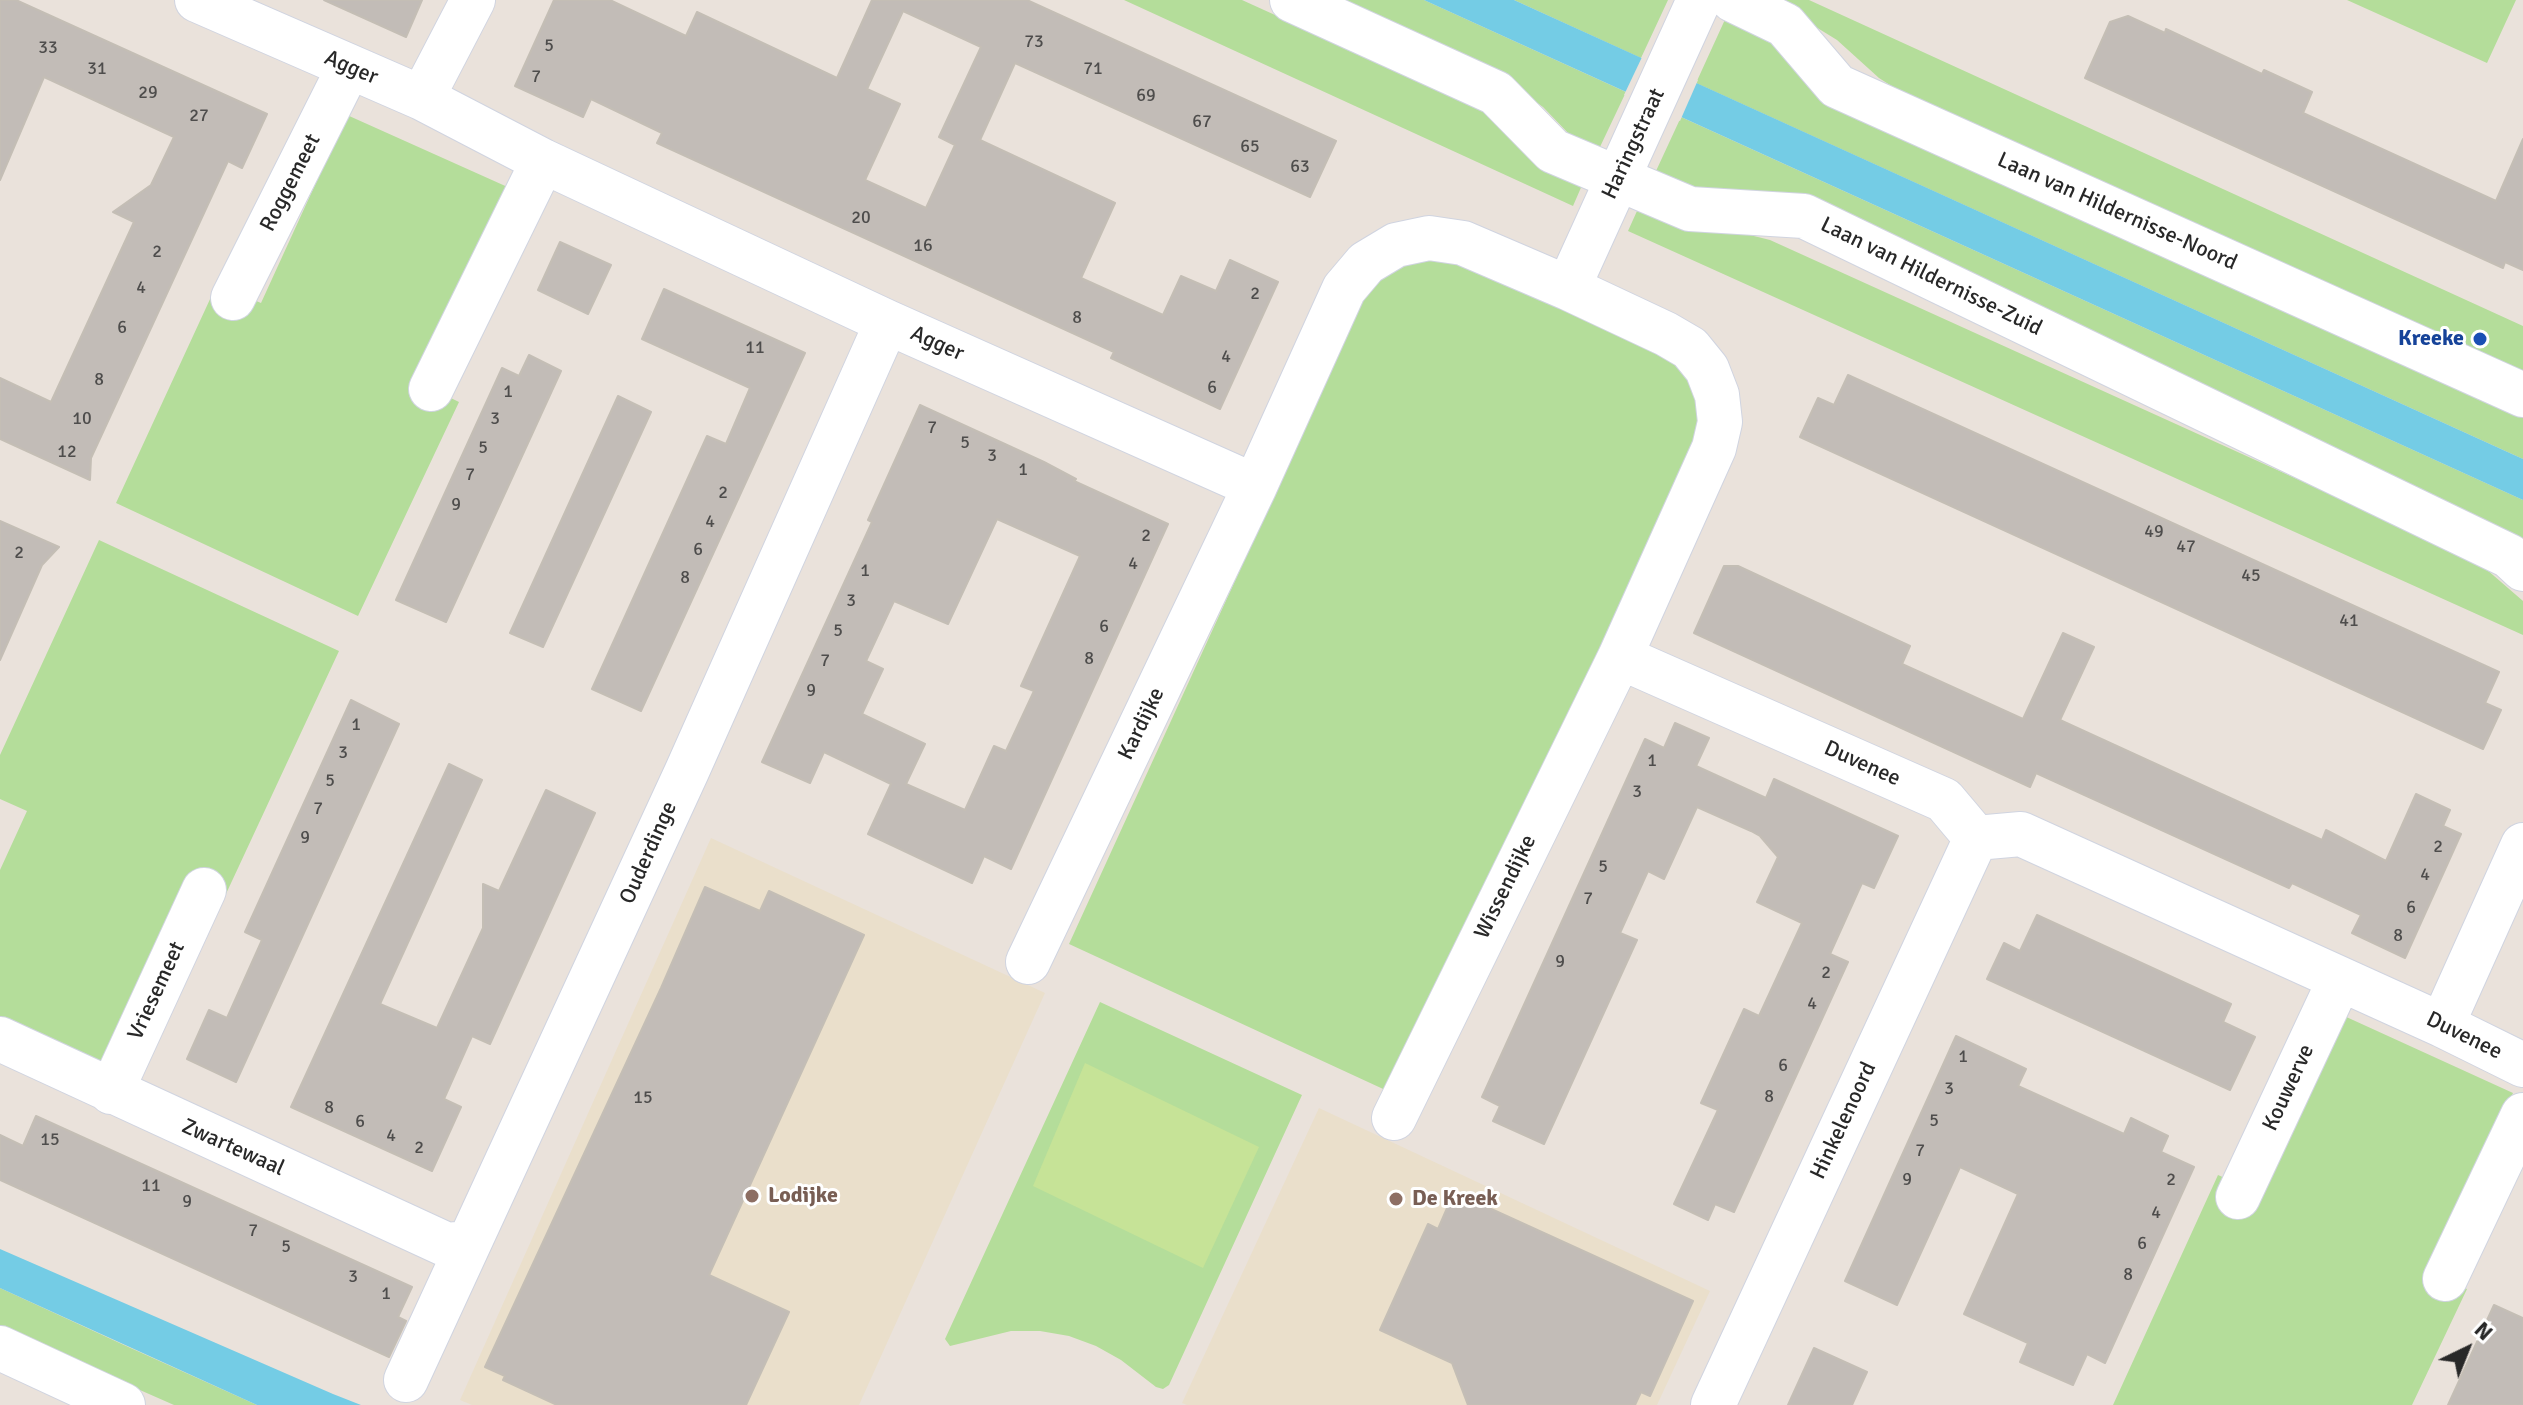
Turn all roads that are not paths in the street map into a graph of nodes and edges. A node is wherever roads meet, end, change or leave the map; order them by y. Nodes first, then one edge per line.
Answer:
1 (197, 0) edge
2 (473, 0) edge
3 (1292, 0) edge
4 (1699, 0) edge
5 (1733, 0) edge
6 (349, 67) junction
7 (422, 98) junction
8 (543, 161) junction
9 (1618, 178) junction
10 (1568, 288) junction
11 (233, 298) dead end
12 (887, 322) junction
13 (431, 389) dead end
14 (2523, 395) edge
15 (1255, 486) junction
16 (2523, 569) edge
17 (1620, 657) junction
18 (1976, 838) junction
19 (2523, 845) edge
20 (204, 890) dead end
21 (1028, 962) dead end
22 (2340, 979) junction
23 (2442, 1025) junction
24 (3, 1048) edge
25 (2523, 1065) edge
26 (111, 1092) junction
27 (2523, 1115) edge
28 (1394, 1118) dead end
29 (2238, 1197) dead end
30 (468, 1243) junction
31 (2445, 1279) dead end
32 (0, 1348) edge
33 (406, 1380) dead end
34 (123, 1405) edge
35 (1713, 1405) edge

1 - 6 street, Agger
2 - 7 street
3 - 9 street, Laan van Hildernisse-Zuid
4 - 9 street, Haringstraat
5 - 14 street, Laan van Hildernisse-Noord
6 - 7 street, Agger
6 - 11 street, Roggemeet
7 - 8 street, Agger
8 - 12 street, Agger
8 - 13 street
9 - 10 street, Haringstraat
9 - 16 street, Laan van Hildernisse-Zuid
10 - 15 street
10 - 17 street
12 - 15 street, Agger
12 - 30 street, Ouderdinge
15 - 21 street, Kardijke
17 - 18 street, Duvenee
17 - 28 street, Wissendijke
18 - 22 street, Duvenee
18 - 35 street, Hinkelenoord
19 - 23 street
20 - 26 street, Vriesemeet
22 - 23 street, Duvenee
22 - 29 street, Kouwerve
23 - 25 street, Duvenee
24 - 26 street, Zwartewaal
26 - 30 street, Zwartewaal
27 - 31 street
30 - 33 street, Ouderdinge
32 - 34 street

